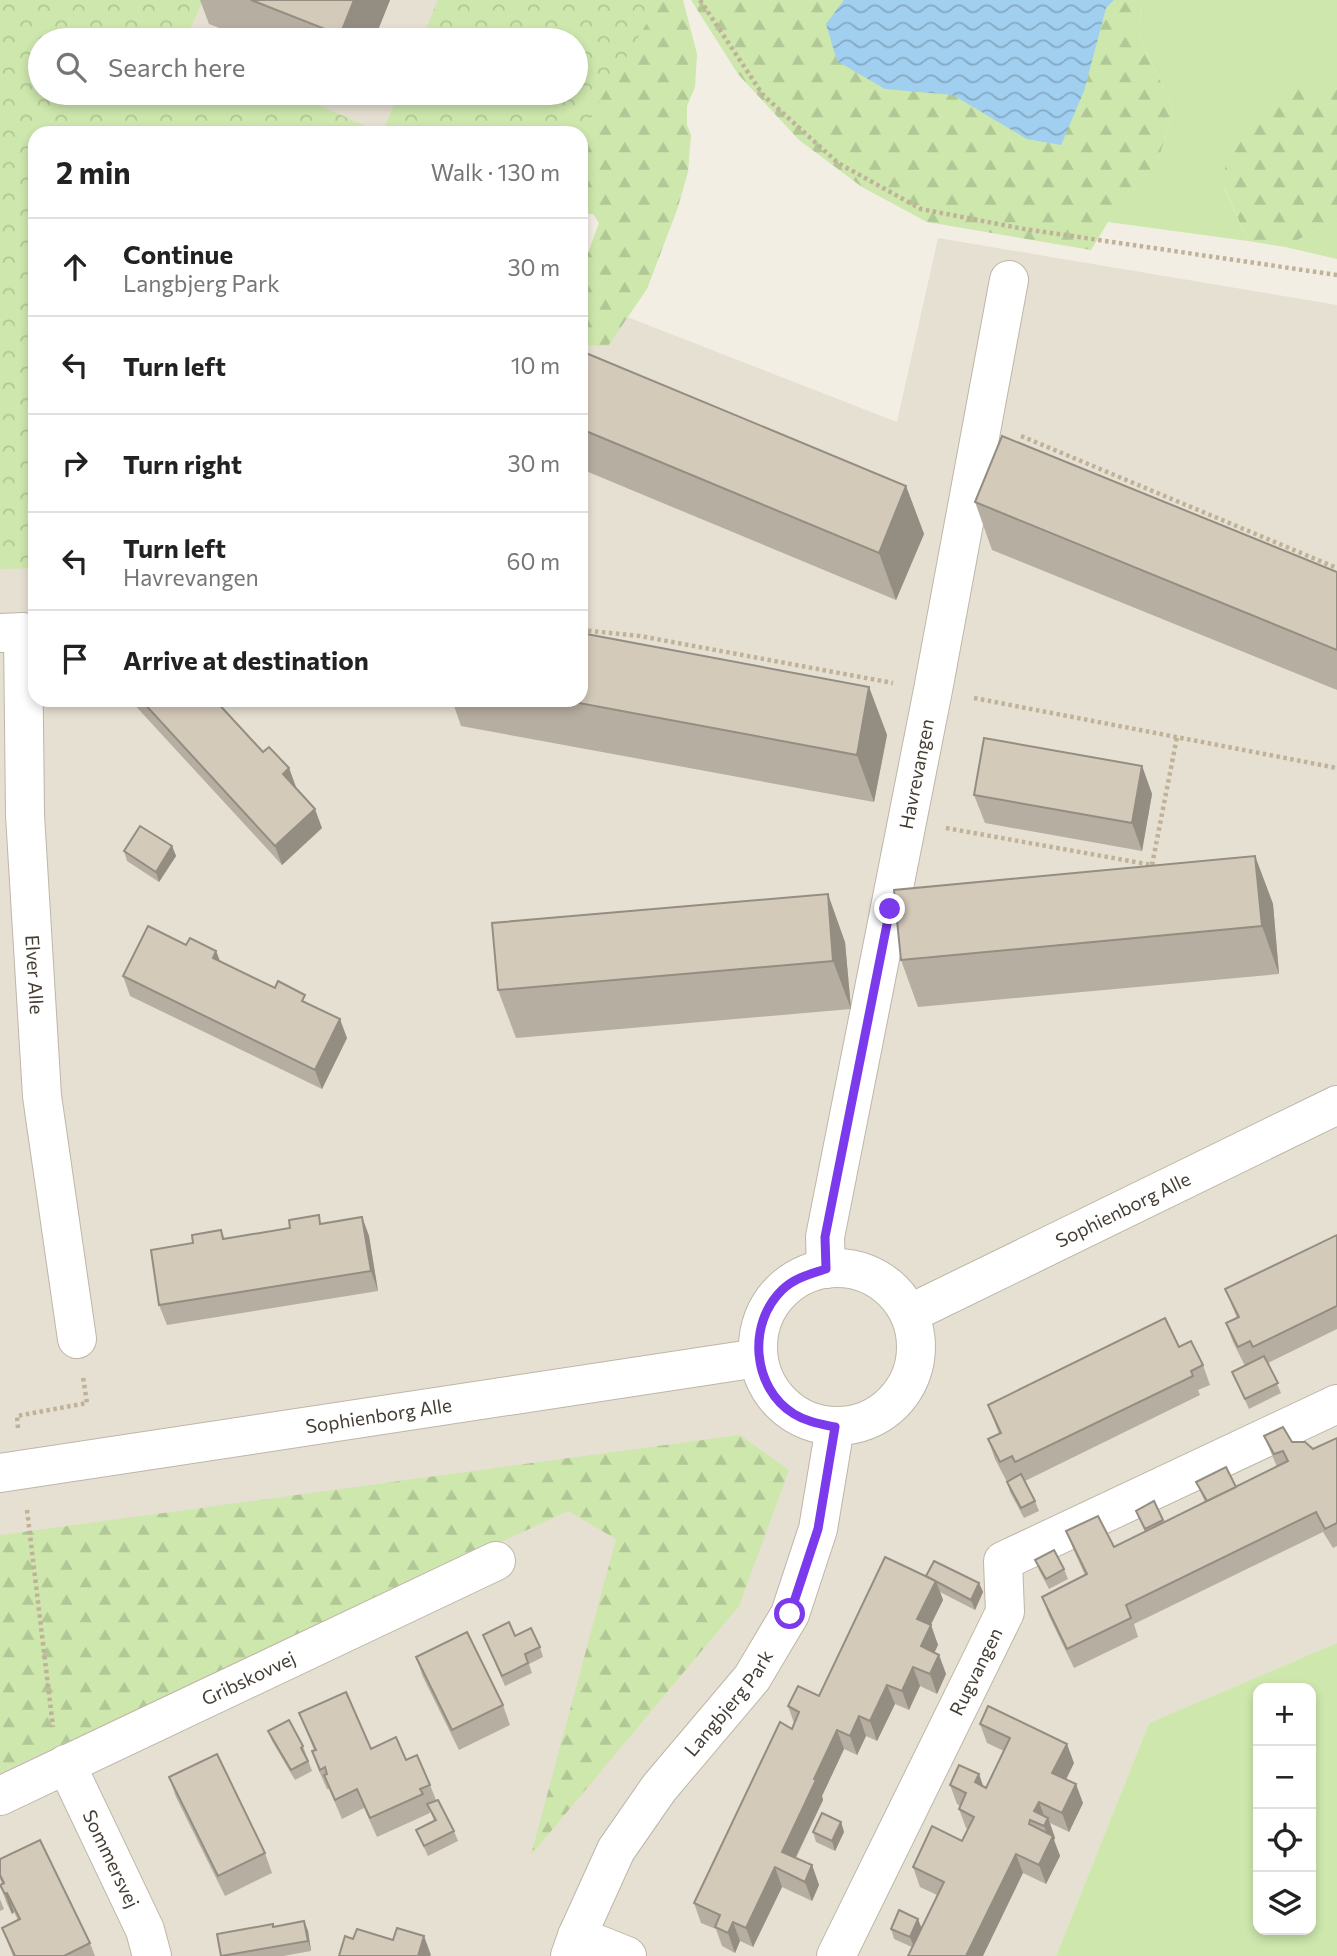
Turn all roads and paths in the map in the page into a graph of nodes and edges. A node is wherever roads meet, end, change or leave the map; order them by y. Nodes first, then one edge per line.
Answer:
1 (700, 0) edge
2 (1337, 275) edge
3 (1009, 280) dead end
4 (983, 420) junction
5 (1337, 568) edge
6 (0, 633) edge
7 (718, 650) dead end
8 (716, 661) edge
9 (1177, 737) dead end
10 (908, 821) junction
11 (1152, 865) junction
12 (1150, 876) edge
13 (1337, 1105) edge
14 (826, 1269) junction
15 (909, 1314) junction
16 (77, 1339) dead end
17 (758, 1358) junction
18 (86, 1390) dead end
19 (1337, 1404) edge
20 (835, 1427) junction
21 (11, 1471) edge
22 (496, 1561) dead end
23 (66, 1764) junction
24 (0, 1796) edge
25 (573, 1946) edge
26 (152, 1956) edge
27 (627, 1956) edge
28 (835, 1956) edge

1 - 2 path
3 - 4 street, Havrevangen
4 - 5 path
4 - 10 street, Havrevangen
6 - 16 street, Elver Alle
7 - 8 path
9 - 11 path
10 - 11 path
10 - 14 street, Havrevangen
11 - 12 path
13 - 15 street, Sophienborg Alle
14 - 15 street
14 - 17 street
15 - 20 street
17 - 20 street
17 - 21 street, Sophienborg Alle
18 - 21 path
19 - 28 street, Rugvangen
20 - 25 street, Langbjerg Park
21 - 23 path
22 - 23 street, Gribskovvej
23 - 24 street, Gribskovvej
23 - 26 street, Sommersvej
25 - 27 street

